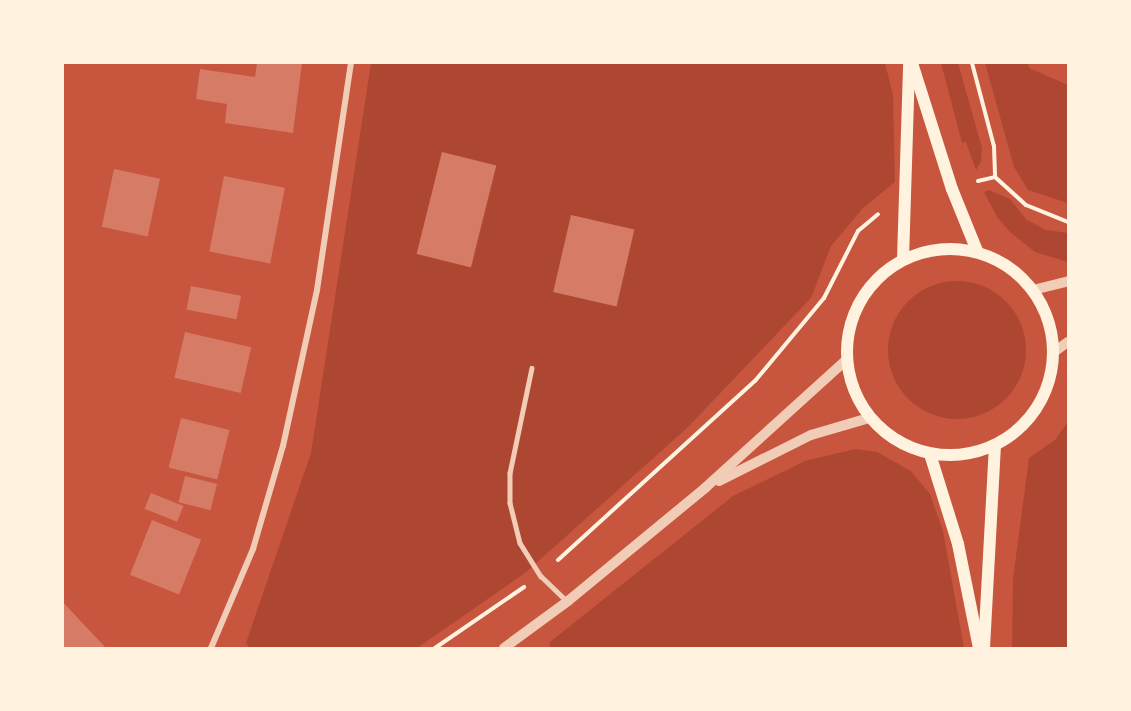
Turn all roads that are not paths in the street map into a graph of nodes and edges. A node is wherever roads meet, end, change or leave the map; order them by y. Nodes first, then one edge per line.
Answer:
1 (351, 63) edge
2 (911, 63) edge
3 (977, 251) junction
4 (903, 259) junction
5 (1068, 281) edge
6 (1033, 290) junction
7 (1068, 342) edge
8 (1054, 352) junction
9 (846, 360) junction
10 (532, 368) dead end
11 (869, 418) junction
12 (995, 446) junction
13 (930, 454) junction
14 (705, 488) junction
15 (568, 602) junction
16 (211, 648) edge
17 (504, 648) edge
18 (979, 648) edge
19 (984, 648) edge

1 - 16 street
2 - 3 main road
2 - 4 main road
3 - 4 main road
3 - 6 main road
4 - 9 main road
5 - 6 street
6 - 8 main road
7 - 8 street
8 - 12 main road
9 - 11 main road
9 - 14 street
10 - 15 lane
11 - 13 main road
11 - 14 street
12 - 13 main road
12 - 19 main road
13 - 18 main road
14 - 15 street
15 - 17 street

